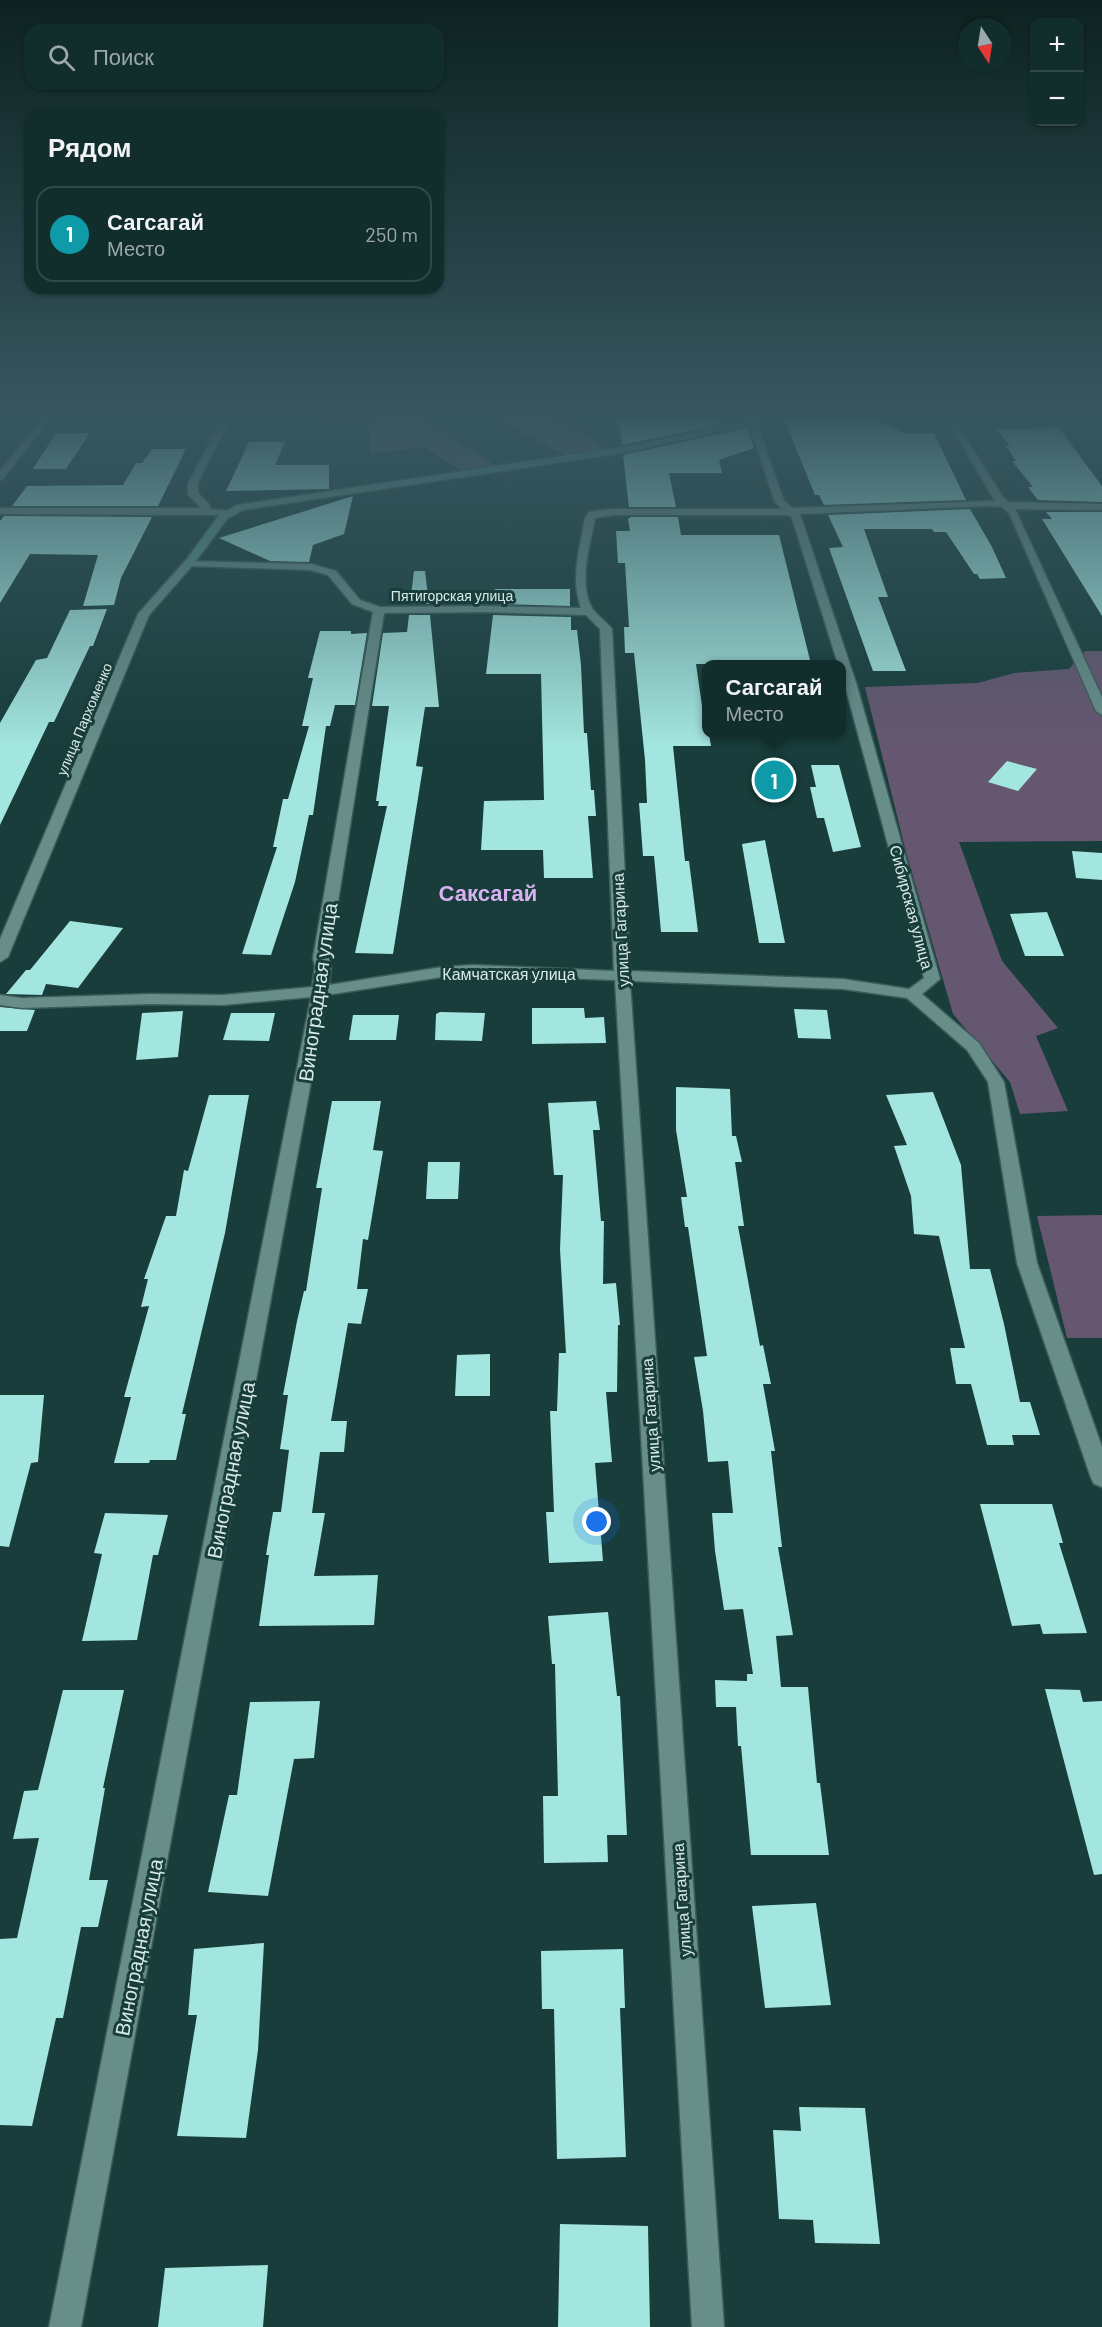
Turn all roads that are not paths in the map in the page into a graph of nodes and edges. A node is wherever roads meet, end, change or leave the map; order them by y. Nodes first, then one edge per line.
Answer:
1 (215, 528) edge
2 (589, 528) edge
3 (800, 528) edge
4 (1019, 528) edge
5 (189, 563) junction
6 (379, 610) junction
7 (588, 612) junction
8 (843, 660) edge
9 (846, 670) edge
10 (1102, 711) edge
11 (0, 957) edge
12 (622, 974) junction
13 (320, 991) junction
14 (912, 994) junction
15 (0, 1000) edge
16 (1102, 1478) edge
17 (65, 2327) edge
18 (708, 2327) edge

1 - 5 street, улица Пархоменко
2 - 7 street, улица Гагарина
3 - 8 street, Сибирская улица
4 - 10 street
5 - 6 street, Пятигорская улица
5 - 11 street, улица Пархоменко
6 - 7 street, Пятигорская улица
6 - 13 street, Виноградная улица
7 - 12 street, улица Гагарина
9 - 14 street, Сибирская улица
12 - 13 street, Камчатская улица
12 - 14 street, Камчатская улица
12 - 18 street, улица Гагарина
13 - 15 street, Камчатская улица
13 - 17 street, Виноградная улица
14 - 16 street, Сибирская улица

